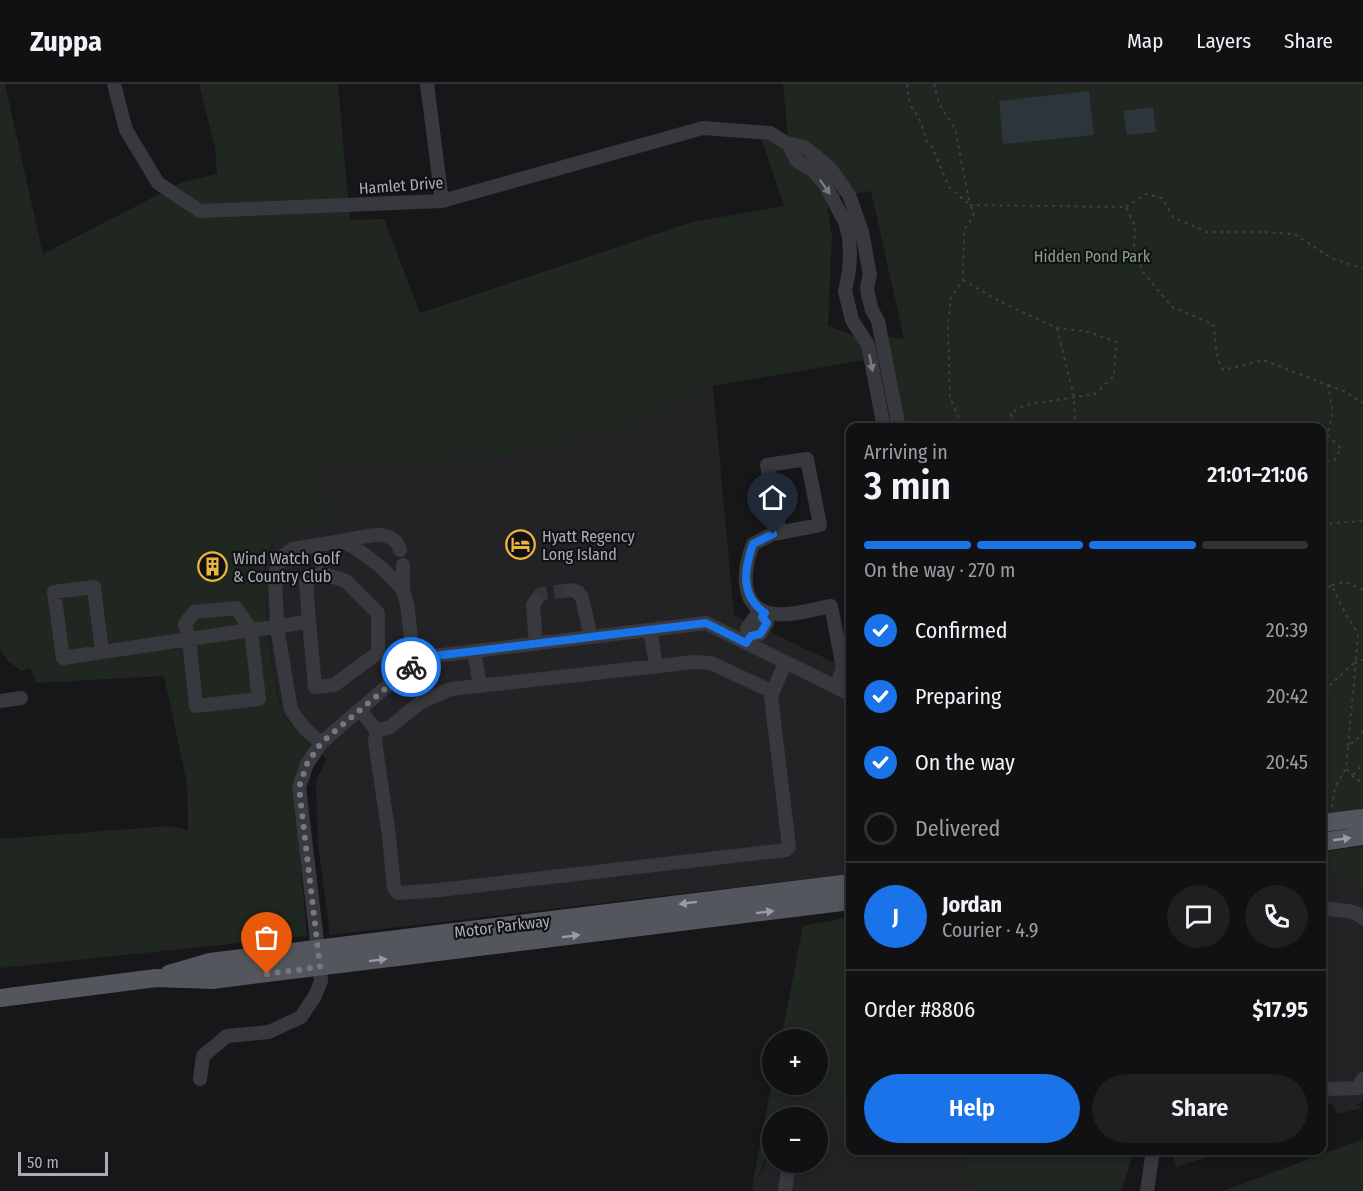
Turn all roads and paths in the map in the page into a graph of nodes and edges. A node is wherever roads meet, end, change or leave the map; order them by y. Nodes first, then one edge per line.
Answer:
1 (114, 84) edge
2 (427, 84) edge
3 (907, 84) edge
4 (935, 84) edge
5 (788, 144) junction
6 (442, 201) junction
7 (970, 205) junction
8 (1126, 207) junction
9 (1363, 268) edge
10 (848, 275) junction
11 (870, 275) junction
12 (963, 280) junction
13 (878, 321) junction
14 (856, 326) junction
15 (1057, 328) junction
16 (1328, 385) junction
17 (1074, 397) junction
18 (1363, 403) edge
19 (883, 423) edge
20 (898, 423) edge
21 (959, 423) edge
22 (1011, 423) edge
23 (1075, 423) edge
24 (1326, 461) edge
25 (1363, 522) edge
26 (1326, 524) edge
27 (780, 533) junction
28 (342, 541) junction
29 (400, 550) dead end
30 (403, 565) dead end
31 (1332, 585) junction
32 (1326, 589) edge
33 (403, 590) junction
34 (571, 590) dead end
35 (1363, 590) edge
36 (536, 600) dead end
37 (764, 615) junction
38 (309, 621) junction
39 (278, 627) junction
40 (251, 630) junction
41 (650, 630) junction
42 (591, 637) junction
43 (189, 639) junction
44 (748, 640) junction
45 (536, 644) junction
46 (102, 651) junction
47 (474, 651) junction
48 (1363, 660) edge
49 (1356, 661) junction
50 (414, 663) junction
51 (785, 663) junction
52 (656, 666) junction
53 (480, 685) junction
54 (836, 687) junction
55 (771, 692) junction
56 (846, 692) edge
57 (1326, 693) edge
58 (21, 698) dead end
59 (0, 701) edge
60 (360, 710) junction
61 (377, 731) junction
62 (1363, 731) edge
63 (321, 743) junction
64 (1348, 746) junction
65 (1363, 764) edge
66 (1346, 768) junction
67 (1352, 776) junction
68 (1363, 783) edge
69 (1327, 817) edge
70 (1363, 819) edge
71 (1363, 836) edge
72 (1326, 841) edge
73 (846, 883) edge
74 (846, 902) edge
75 (1326, 908) edge
76 (1363, 918) edge
77 (318, 948) junction
78 (320, 967) junction
79 (156, 978) junction
80 (0, 998) edge
81 (200, 1079) dead end
82 (1363, 1079) edge
83 (1326, 1088) edge
84 (1152, 1155) edge
85 (787, 1173) edge
86 (785, 1191) edge
87 (1147, 1191) edge

1 - 6 street, Hamlet Drive
2 - 6 street
3 - 7 path
4 - 7 path
5 - 6 street, Hamlet Drive
5 -> 10 street, Hamlet Drive
5 - 11 street, Hamlet Drive
7 - 8 path
7 - 12 path
8 - 9 path
8 - 16 path
10 - 11 street
10 - 14 street, Hamlet Drive
11 - 13 street, Hamlet Drive
12 - 15 path
12 - 21 path
13 - 14 street
13 - 20 street, Hamlet Drive
14 -> 19 street, Hamlet Drive
15 - 17 path
15 - 17 path
16 - 18 path
16 - 24 path
17 - 22 path
17 - 23 path
25 - 26 path
27 - 27 street
27 - 37 street
28 - 29 street
28 - 33 street
28 - 39 street
30 - 33 street
31 - 32 path
31 - 35 path
31 - 49 path
33 - 50 street
34 - 42 street
36 - 45 street
37 - 44 street
37 - 54 street
38 - 38 street
38 - 39 street
39 - 40 street
39 - 63 street
40 - 43 street
40 - 43 street
40 - 43 street
41 - 42 street
41 - 44 street
41 - 52 street
42 - 45 street
43 - 46 street
44 - 51 street
45 - 47 street
46 - 46 street
47 - 50 street
47 - 53 street
48 - 49 path
49 - 57 path
49 - 64 path
50 - 60 street
51 - 54 street
51 - 55 street
52 - 53 street
52 - 55 street
53 - 61 street
54 - 56 street
55 - 61 street
58 - 59 street
60 - 61 street
60 - 63 street
62 - 64 path
63 - 77 street
64 - 66 path
65 - 67 path
66 - 67 path
66 - 69 path
67 - 68 path
69 - 70 main road
72 -> 71 main road
73 -> 77 main road, Motor Parkway
78 -> 74 main road, Motor Parkway
75 - 76 street
77 - 78 street
77 - 79 main road, Motor Parkway
78 - 79 main road, Motor Parkway
78 - 81 street
79 - 80 main road, Motor Parkway
82 - 83 street
84 - 87 street
85 - 86 street

